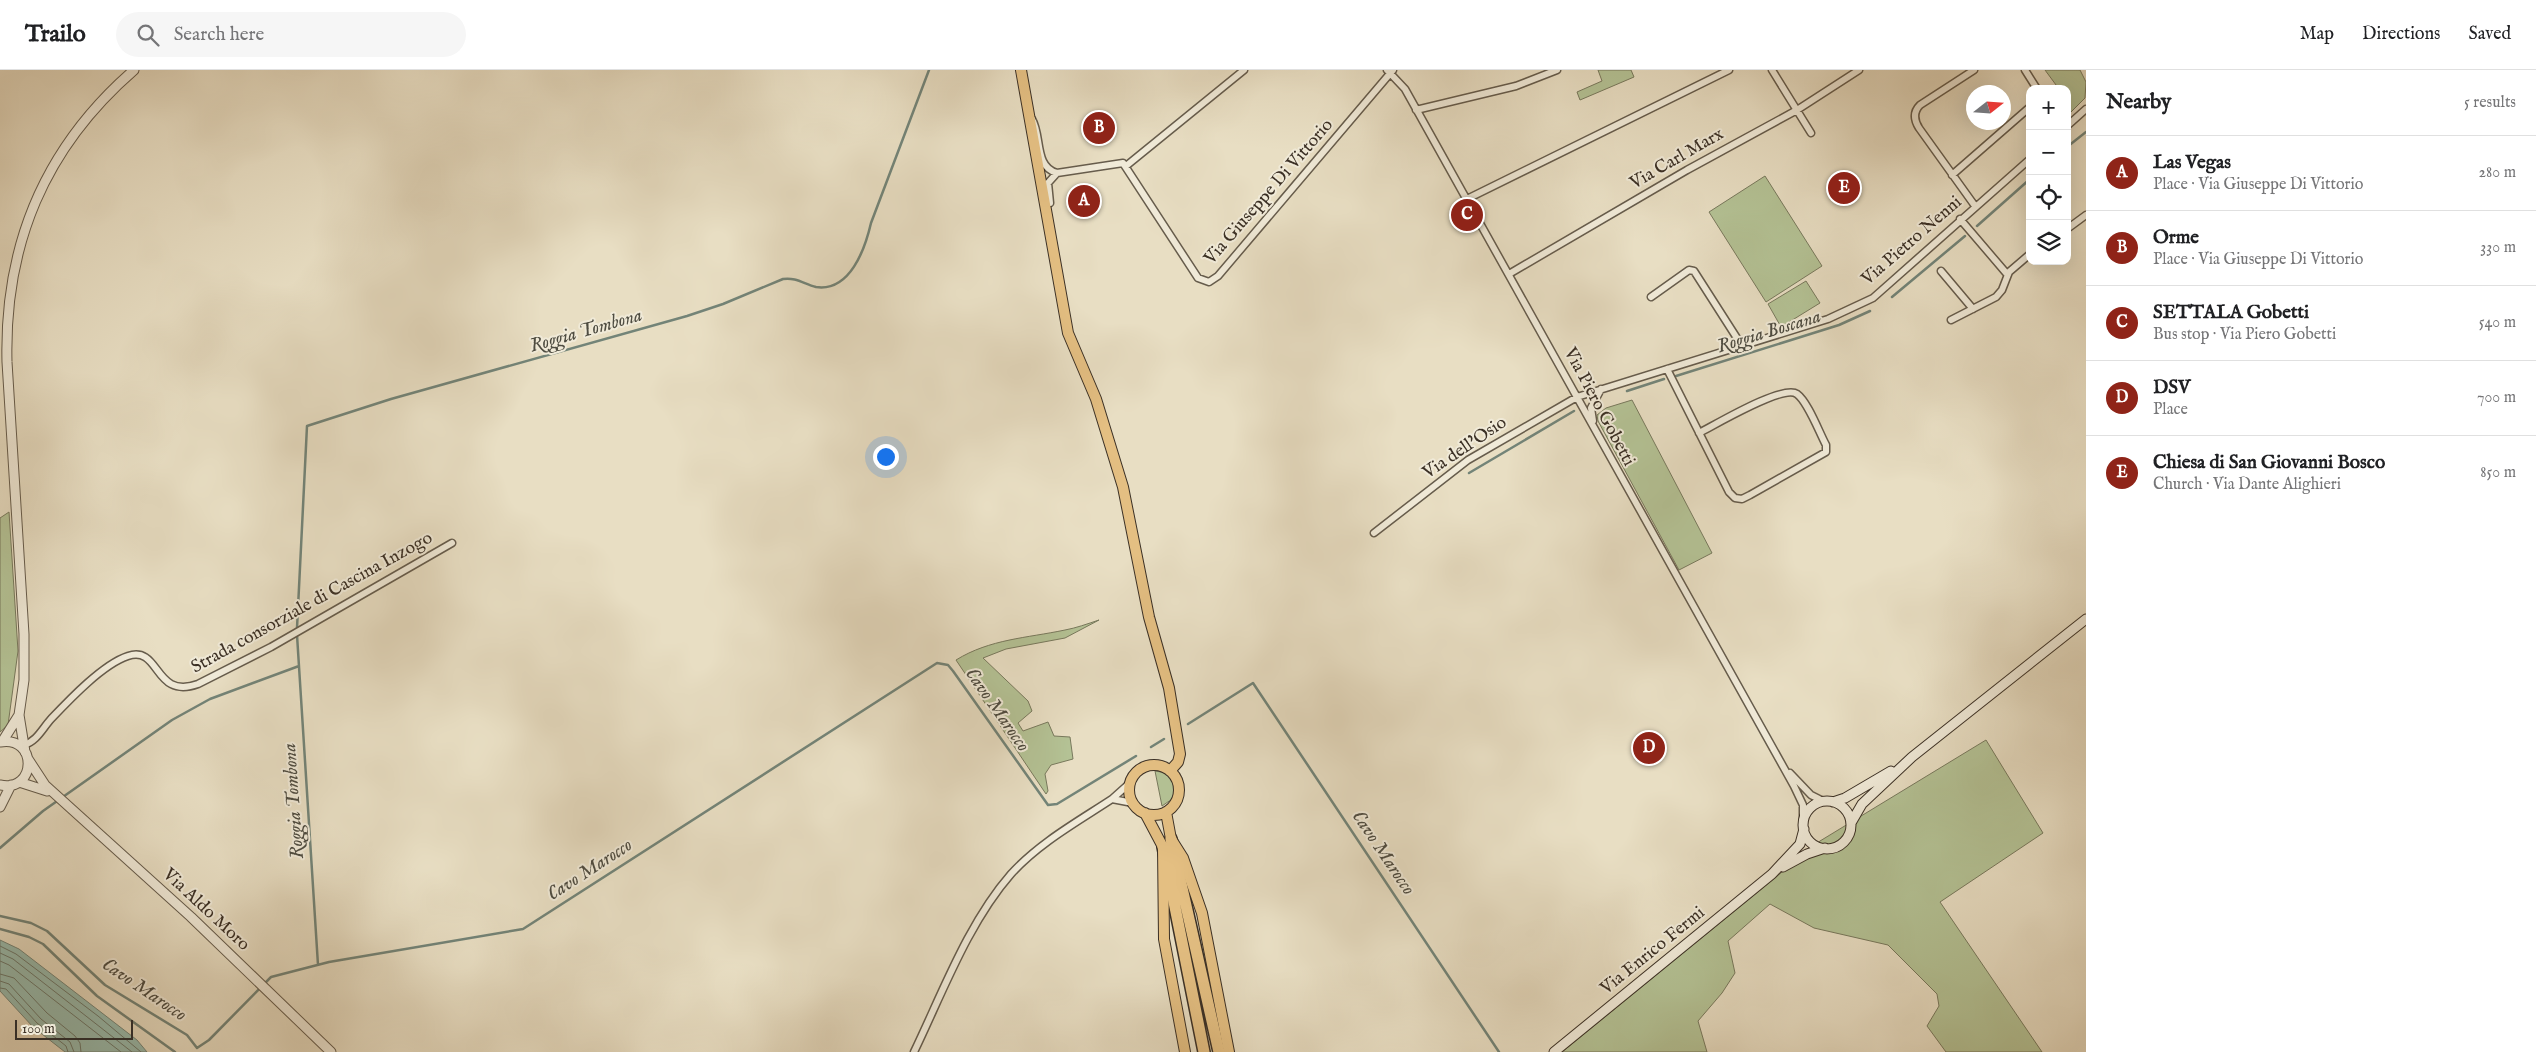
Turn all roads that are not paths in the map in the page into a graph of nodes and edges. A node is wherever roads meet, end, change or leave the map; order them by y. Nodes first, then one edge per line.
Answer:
1 (134, 70) edge
2 (1021, 70) edge
3 (1244, 70) edge
4 (1557, 70) edge
5 (1729, 70) edge
6 (1772, 70) edge
7 (1859, 70) edge
8 (1974, 70) edge
9 (2025, 70) edge
10 (1390, 71) edge
11 (2034, 85) edge
12 (2086, 109) edge
13 (1416, 110) junction
14 (1797, 110) junction
15 (2026, 110) edge
16 (1028, 112) junction
17 (2071, 122) edge
18 (1811, 133) dead end
19 (2026, 161) edge
20 (1126, 166) junction
21 (1057, 173) junction
22 (1952, 175) junction
23 (1467, 199) junction
24 (1975, 206) junction
25 (2086, 215) edge
26 (1960, 220) junction
27 (2071, 226) edge
28 (1049, 227) junction
29 (2026, 257) edge
30 (1941, 271) dead end
31 (1509, 274) junction
32 (2007, 274) junction
33 (1651, 297) dead end
34 (1973, 309) junction
35 (1951, 320) dead end
36 (1742, 346) junction
37 (1667, 369) junction
38 (1602, 389) junction
39 (1577, 396) junction
40 (1595, 430) junction
41 (1699, 433) junction
42 (1374, 533) dead end
43 (452, 543) dead end
44 (2086, 619) edge
45 (19, 715) junction
46 (1, 742) edge
47 (26, 752) junction
48 (1912, 757) junction
49 (1778, 758) junction
50 (1170, 771) junction
51 (1131, 782) junction
52 (15, 783) junction
53 (0, 784) edge
54 (56, 796) junction
55 (1112, 799) junction
56 (1823, 801) junction
57 (1833, 802) junction
58 (1133, 803) junction
59 (0, 807) edge
60 (1166, 812) junction
61 (1144, 813) junction
62 (1851, 823) junction
63 (1804, 825) junction
64 (1167, 843) junction
65 (1825, 848) junction
66 (1772, 874) junction
67 (331, 1052) edge
68 (914, 1052) edge
69 (1185, 1052) edge
70 (1204, 1052) edge
71 (1218, 1052) edge
72 (1229, 1052) edge
73 (1554, 1052) edge

1 - 45 street
2 - 16 main road
3 - 20 street
4 - 13 street
5 - 23 street
6 - 14 street
7 - 14 street, Via Carl Marx
8 - 22 street
9 - 11 street
10 - 13 street, Via Piero Gobetti
10 - 20 street, Via Giuseppe Di Vittorio
12 - 17 street
13 - 23 street, Via Piero Gobetti
14 - 18 street
14 - 31 street, Via Carl Marx
15 - 22 street
16 - 21 street
16 - 28 main road
19 - 24 street, Via Pietro Nenni
20 - 21 street
21 - 28 street
22 - 24 street
23 - 31 street, Via Piero Gobetti
24 - 26 street, Via Pietro Nenni
25 - 27 street
26 - 32 street
26 - 36 street, Via Pietro Nenni
28 - 50 main road
29 - 32 street
30 - 34 street
31 - 39 street, Via Piero Gobetti
32 - 34 street
33 - 36 street
34 - 35 street
36 - 37 street, Via Pietro Nenni
37 - 38 street, Via Pietro Nenni
37 - 41 street
38 - 39 street, Via Pietro Nenni
38 - 40 street
39 - 40 street, Via Piero Gobetti
39 - 42 street, Via dell'Osio
40 - 49 street, Via Piero Gobetti
41 - 41 street
43 - 47 street, Strada consorziale di Cascina Inzogo
44 - 48 street
45 - 46 street
45 - 47 street
46 - 47 street
47 - 52 street
47 - 54 street, Via Aldo Moro
48 - 57 street
48 - 62 street
49 - 56 street
49 - 63 street
50 - 51 main road
50 - 60 main road
51 - 55 street
51 - 58 main road
52 - 53 street, Via Aldo Moro
52 - 54 street, Via Aldo Moro
52 - 59 street
54 - 67 street, Via Aldo Moro
55 - 58 street
55 - 68 street
56 - 57 street
56 - 63 street
57 - 62 street
58 - 61 main road
60 - 61 main road
60 - 64 main road
61 - 64 main road
62 - 65 street
63 - 65 street
63 - 66 street
64 - 69 main road
64 - 70 highway
64 - 71 highway
64 - 72 main road
65 - 66 street
66 - 73 street, Via Enrico Fermi

